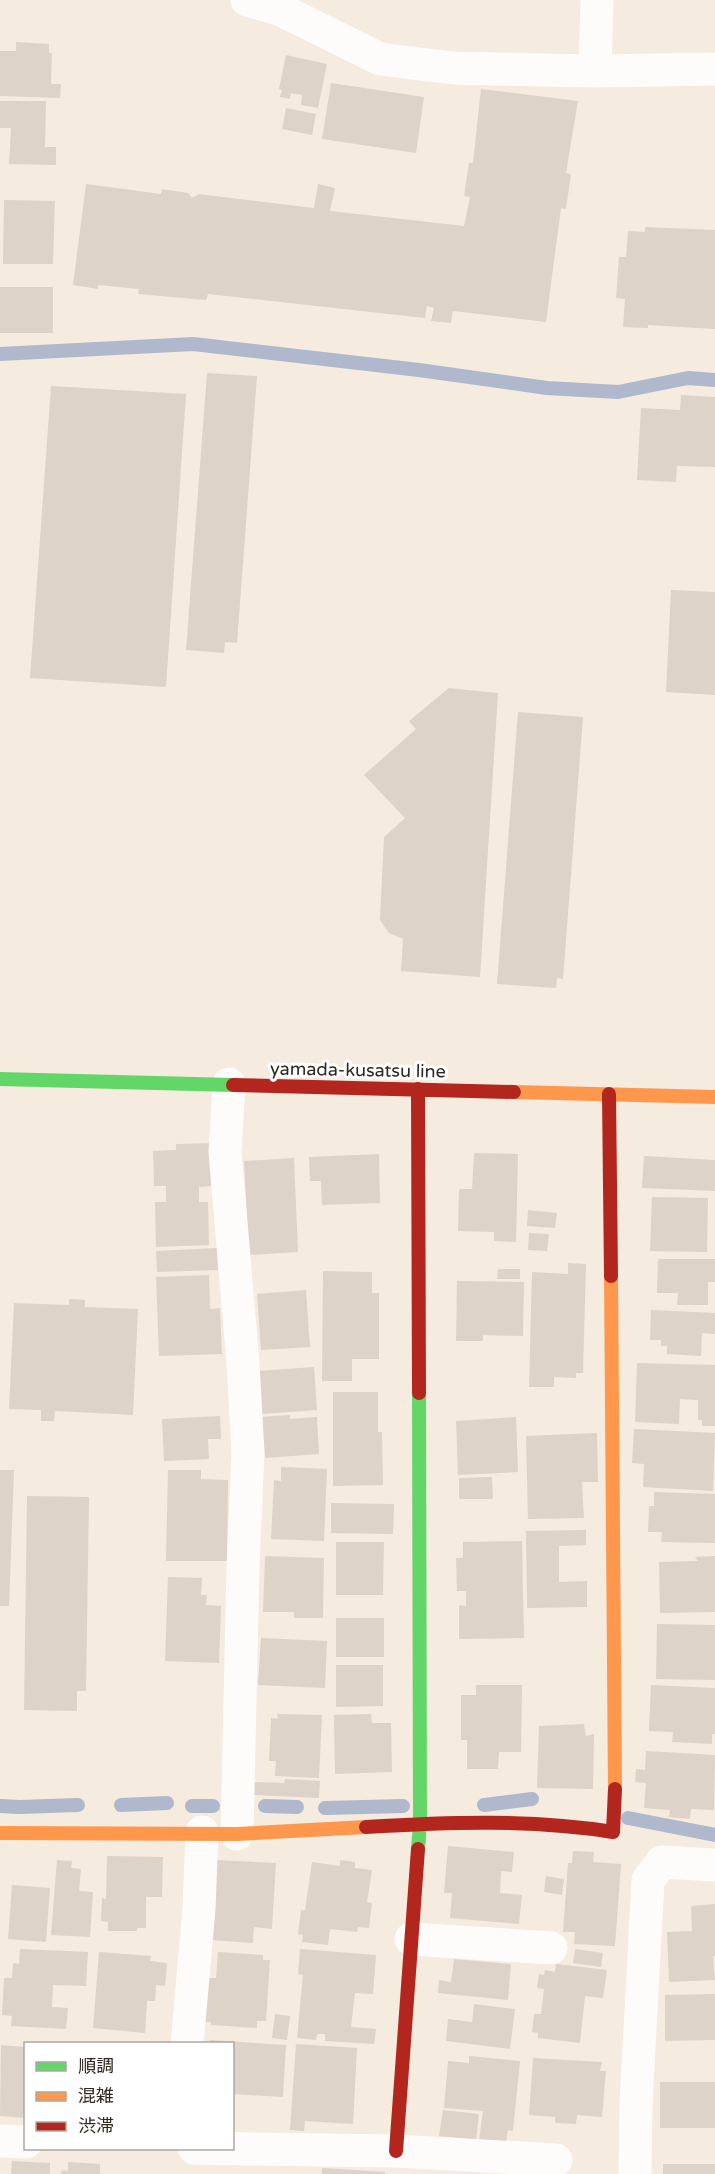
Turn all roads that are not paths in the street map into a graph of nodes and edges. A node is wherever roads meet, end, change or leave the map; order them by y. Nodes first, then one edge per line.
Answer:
1 (248, 0) edge
2 (597, 0) edge
3 (715, 69) edge
4 (595, 71) junction
5 (0, 1079) edge
6 (230, 1084) junction
7 (418, 1089) junction
8 (609, 1094) junction
9 (715, 1097) edge
10 (420, 1824) junction
11 (202, 1832) junction
12 (0, 1833) edge
13 (237, 1834) junction
14 (715, 1864) edge
15 (411, 1939) junction
16 (551, 1948) dead end
17 (188, 2042) edge
18 (0, 2142) edge
19 (24, 2142) edge
20 (231, 2150) edge
21 (415, 2160) edge
22 (556, 2160) dead end
23 (635, 2174) edge

1 - 4 street
2 - 4 street
3 - 4 street
5 - 6 street, yamada-kusatsu line
6 - 7 street, yamada-kusatsu line
6 - 13 street
7 - 8 street, yamada-kusatsu line
7 - 10 street
8 - 9 street, yamada-kusatsu line
8 - 10 street
10 - 13 street
10 - 15 street
11 - 12 street
11 - 13 street
11 - 17 street
14 - 23 street
15 - 16 street
15 - 21 street
18 - 19 street
20 - 21 street
21 - 22 street

